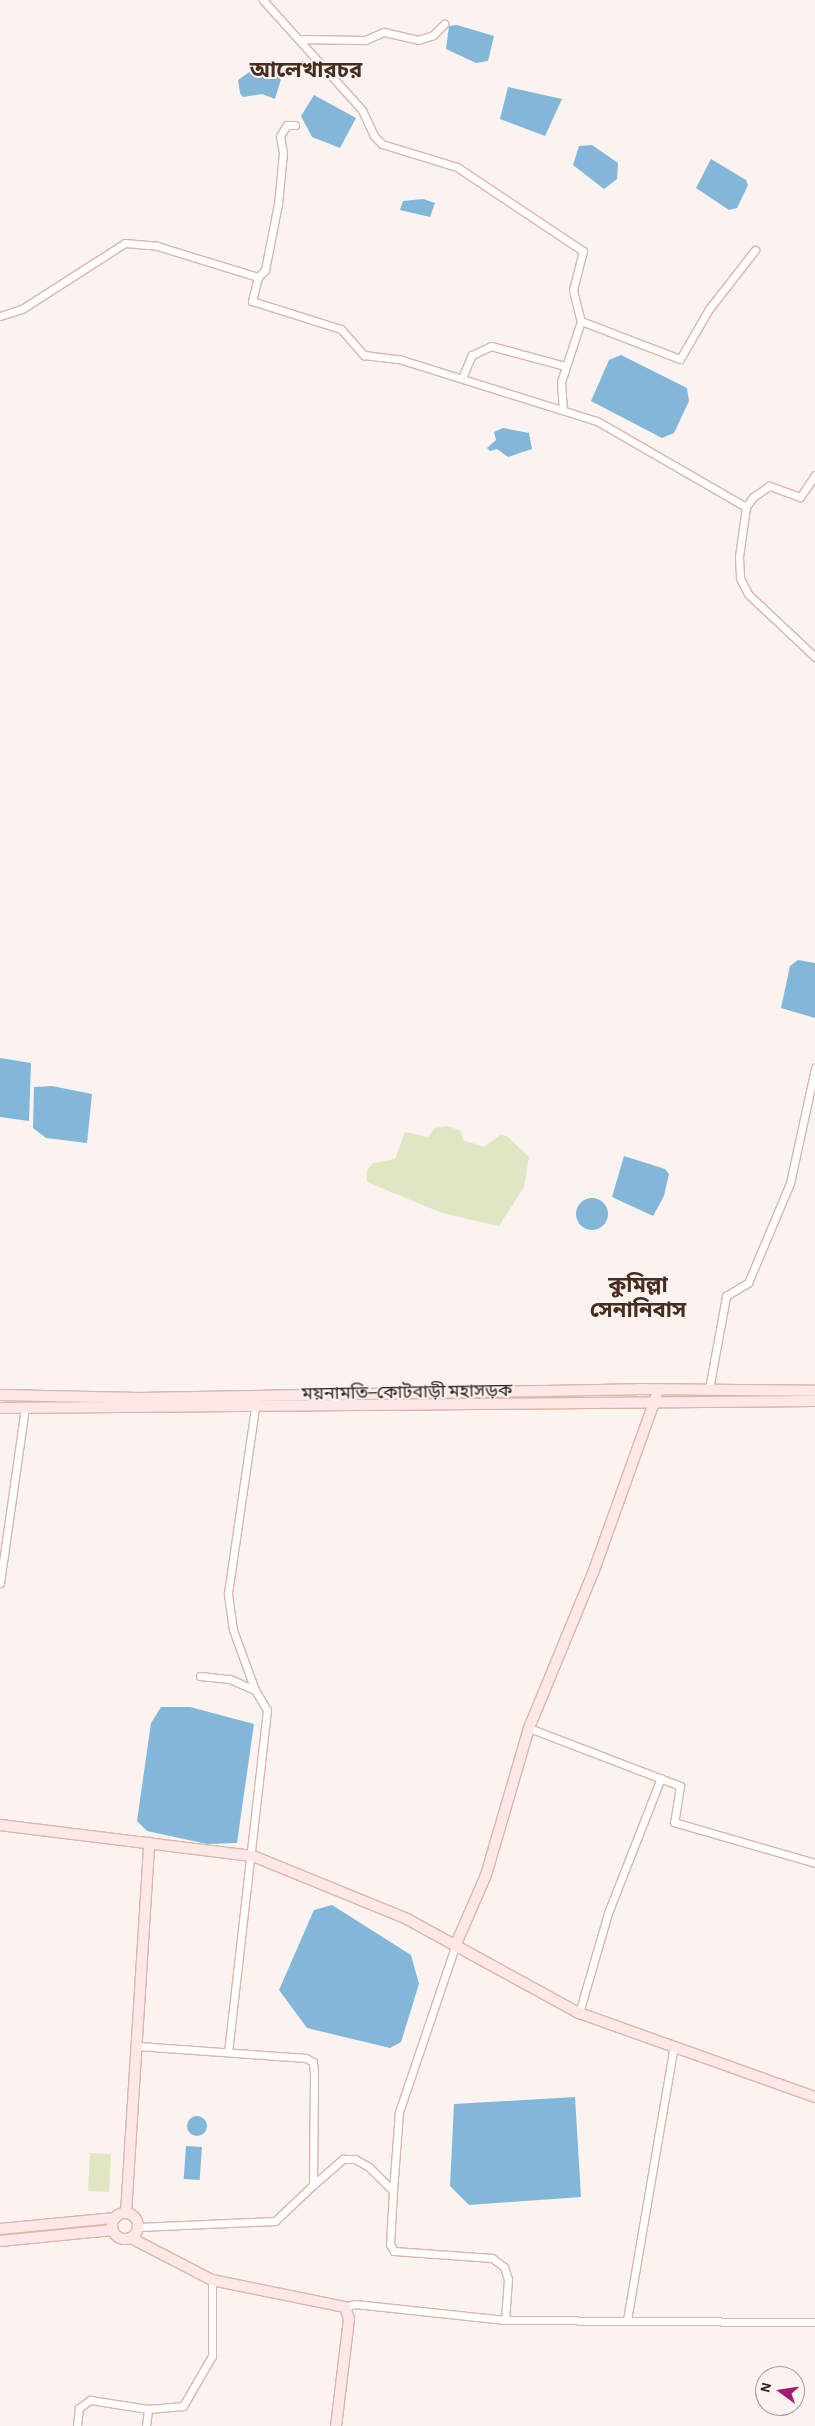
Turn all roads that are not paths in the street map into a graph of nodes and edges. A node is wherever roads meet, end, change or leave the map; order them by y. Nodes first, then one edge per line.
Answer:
1 (263, 0) edge
2 (444, 24) dead end
3 (300, 39) junction
4 (295, 125) dead end
5 (754, 250) dead end
6 (258, 276) junction
7 (0, 316) edge
8 (581, 321) junction
9 (565, 366) junction
10 (462, 378) junction
11 (564, 410) junction
12 (815, 475) edge
13 (746, 507) junction
14 (815, 657) edge
15 (815, 1068) edge
16 (657, 1389) junction
17 (709, 1390) junction
18 (815, 1391) edge
19 (0, 1395) edge
20 (656, 1400) junction
21 (815, 1400) edge
22 (256, 1401) junction
23 (0, 1408) edge
24 (25, 1408) junction
25 (0, 1583) edge
26 (200, 1676) dead end
27 (255, 1690) junction
28 (529, 1728) junction
29 (661, 1778) junction
30 (0, 1825) edge
31 (149, 1843) junction
32 (253, 1856) junction
33 (815, 1864) edge
34 (456, 1944) junction
35 (579, 2012) junction
36 (138, 2046) junction
37 (673, 2050) junction
38 (228, 2052) junction
39 (815, 2097) edge
40 (313, 2184) junction
41 (394, 2191) junction
42 (126, 2213) junction
43 (115, 2218) junction
44 (138, 2227) junction
45 (0, 2229) edge
46 (112, 2230) junction
47 (131, 2238) junction
48 (0, 2241) edge
49 (212, 2280) junction
50 (345, 2306) junction
51 (505, 2320) junction
52 (627, 2320) junction
53 (815, 2322) edge
54 (148, 2409) junction
55 (77, 2426) edge
56 (146, 2426) edge
57 (336, 2426) edge

1 - 3 street
2 - 3 street
3 - 8 street
4 - 6 street
5 - 8 street
6 - 7 street
6 - 10 street
8 - 9 street
9 - 10 street
9 - 11 street
10 - 11 street
11 - 13 street
12 - 13 street
13 - 14 street
15 - 17 street
16 - 17 main road, ময়নামতি–কোটবাড়ী মহাসড়ক
16 - 20 main road
16 - 22 main road, ময়নামতি–কোটবাড়ী মহাসড়ক
17 - 18 main road, ময়নামতি–কোটবাড়ী মহাসড়ক
19 - 22 main road, ময়নামতি–কোটবাড়ী মহাসড়ক
20 - 21 main road, ময়নামতি–কোটবাড়ী মহাসড়ক
20 - 22 main road, ময়নামতি–কোটবাড়ী মহাসড়ক
20 - 28 main road
22 - 24 main road, ময়নামতি–কোটবাড়ী মহাসড়ক
22 - 27 street
23 - 24 main road, ময়নামতি–কোটবাড়ী মহাসড়ক
24 - 25 street
26 - 27 street
27 - 32 street
28 - 29 street
28 - 34 main road
29 - 33 street
29 - 35 street
30 - 31 main road
31 - 32 main road
31 - 36 main road
32 - 34 main road
32 - 38 street
34 - 35 main road
34 - 41 street
35 - 37 main road
36 - 38 street
36 - 42 main road
37 - 39 main road
37 - 52 street
38 - 40 street
40 - 41 street
40 - 44 street
41 - 51 street
42 - 43 main road
42 - 44 main road
43 - 45 main road
43 - 46 main road
44 - 47 main road
46 - 47 main road
46 - 48 main road
47 - 49 main road
49 - 50 main road
49 - 54 street
50 - 51 street
50 - 57 main road
51 - 52 street
52 - 53 street
54 - 55 street
54 - 56 street

